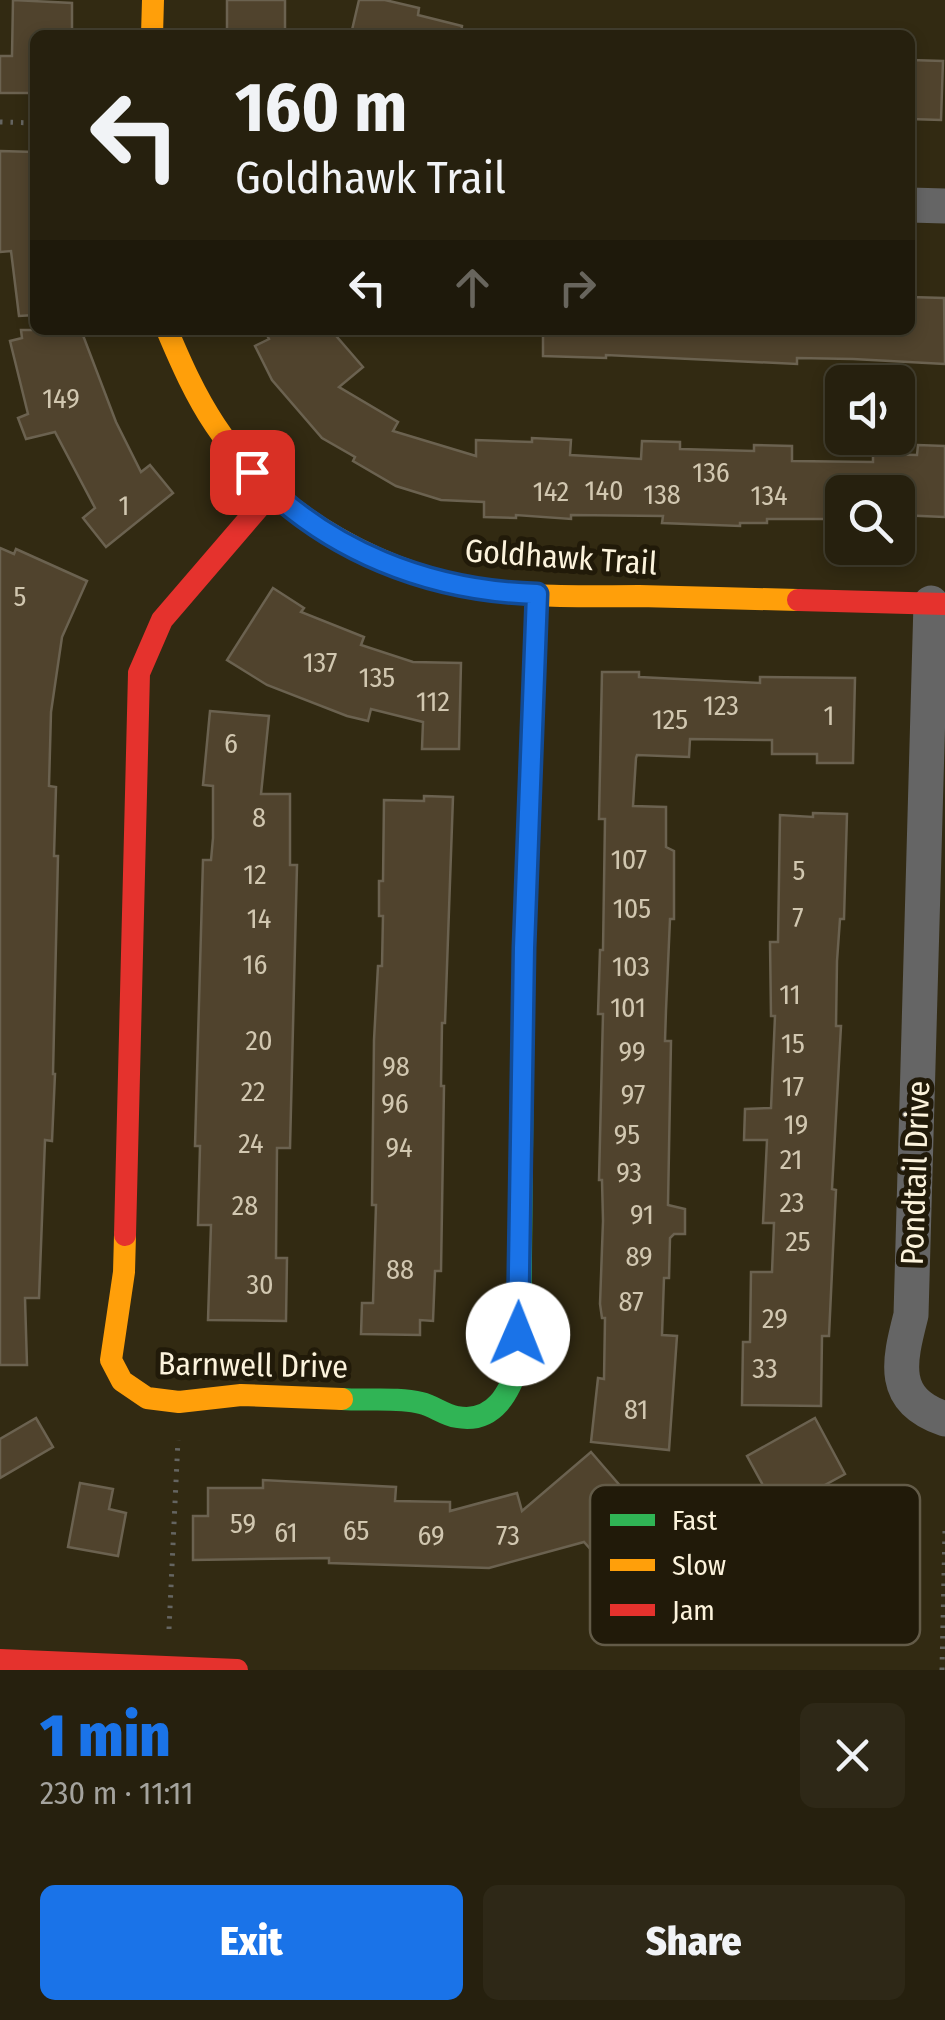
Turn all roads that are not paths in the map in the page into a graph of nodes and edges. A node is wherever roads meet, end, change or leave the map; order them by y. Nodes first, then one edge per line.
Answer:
1 (153, 0) edge
2 (152, 30) edge
3 (915, 205) edge
4 (945, 206) edge
5 (169, 335) edge
6 (272, 492) junction
7 (537, 594) junction
8 (938, 604) edge
9 (945, 1420) edge
10 (0, 1660) edge
11 (237, 1670) edge

1 - 2 street
3 - 4 street
5 - 6 street, Goldhawk Trail
6 - 7 street, Goldhawk Trail
6 - 7 street, Barnwell Drive
7 - 8 street, Goldhawk Trail
8 - 9 street, Pondtail Drive
10 - 11 street

